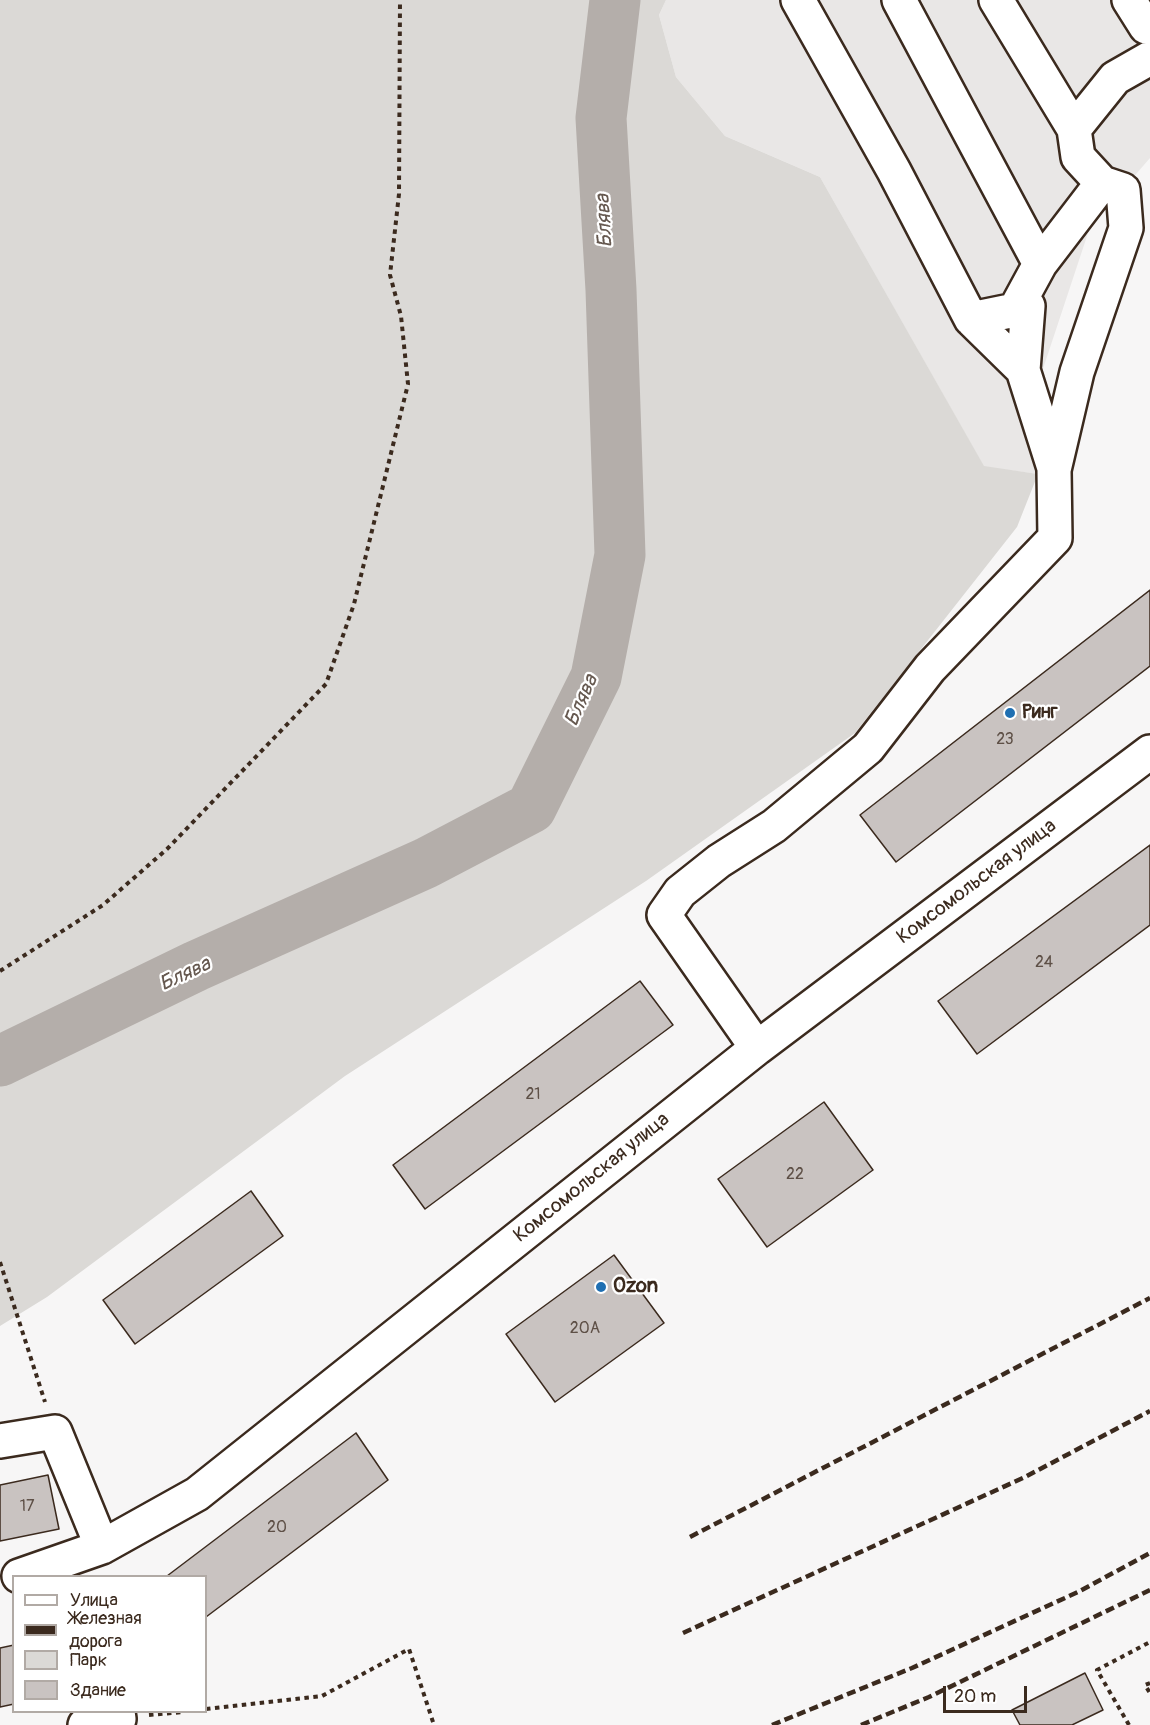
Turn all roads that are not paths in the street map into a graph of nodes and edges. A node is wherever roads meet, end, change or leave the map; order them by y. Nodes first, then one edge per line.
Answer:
1 (798, 0) edge
2 (899, 0) edge
3 (996, 0) edge
4 (1129, 0) edge
5 (1149, 35) edge
6 (1074, 129) junction
7 (1113, 187) junction
8 (1040, 264) junction
9 (1015, 310) junction
10 (971, 319) junction
11 (1023, 370) junction
12 (1054, 470) junction
13 (1150, 752) edge
14 (757, 1048) junction
15 (0, 1441) edge
16 (88, 1560) edge
17 (23, 1575) edge
18 (118, 1713) edge
19 (85, 1725) edge

1 - 10 street
2 - 8 street
3 - 6 street
4 - 5 street
5 - 6 street
6 - 7 street
7 - 8 street
7 - 12 street
8 - 9 street
9 - 10 street
9 - 11 street
10 - 11 street
11 - 12 street
12 - 14 street
13 - 14 street, Комсомольская улица
14 - 16 street, Комсомольская улица
15 - 16 street
16 - 17 street, Комсомольская улица
18 - 19 street

